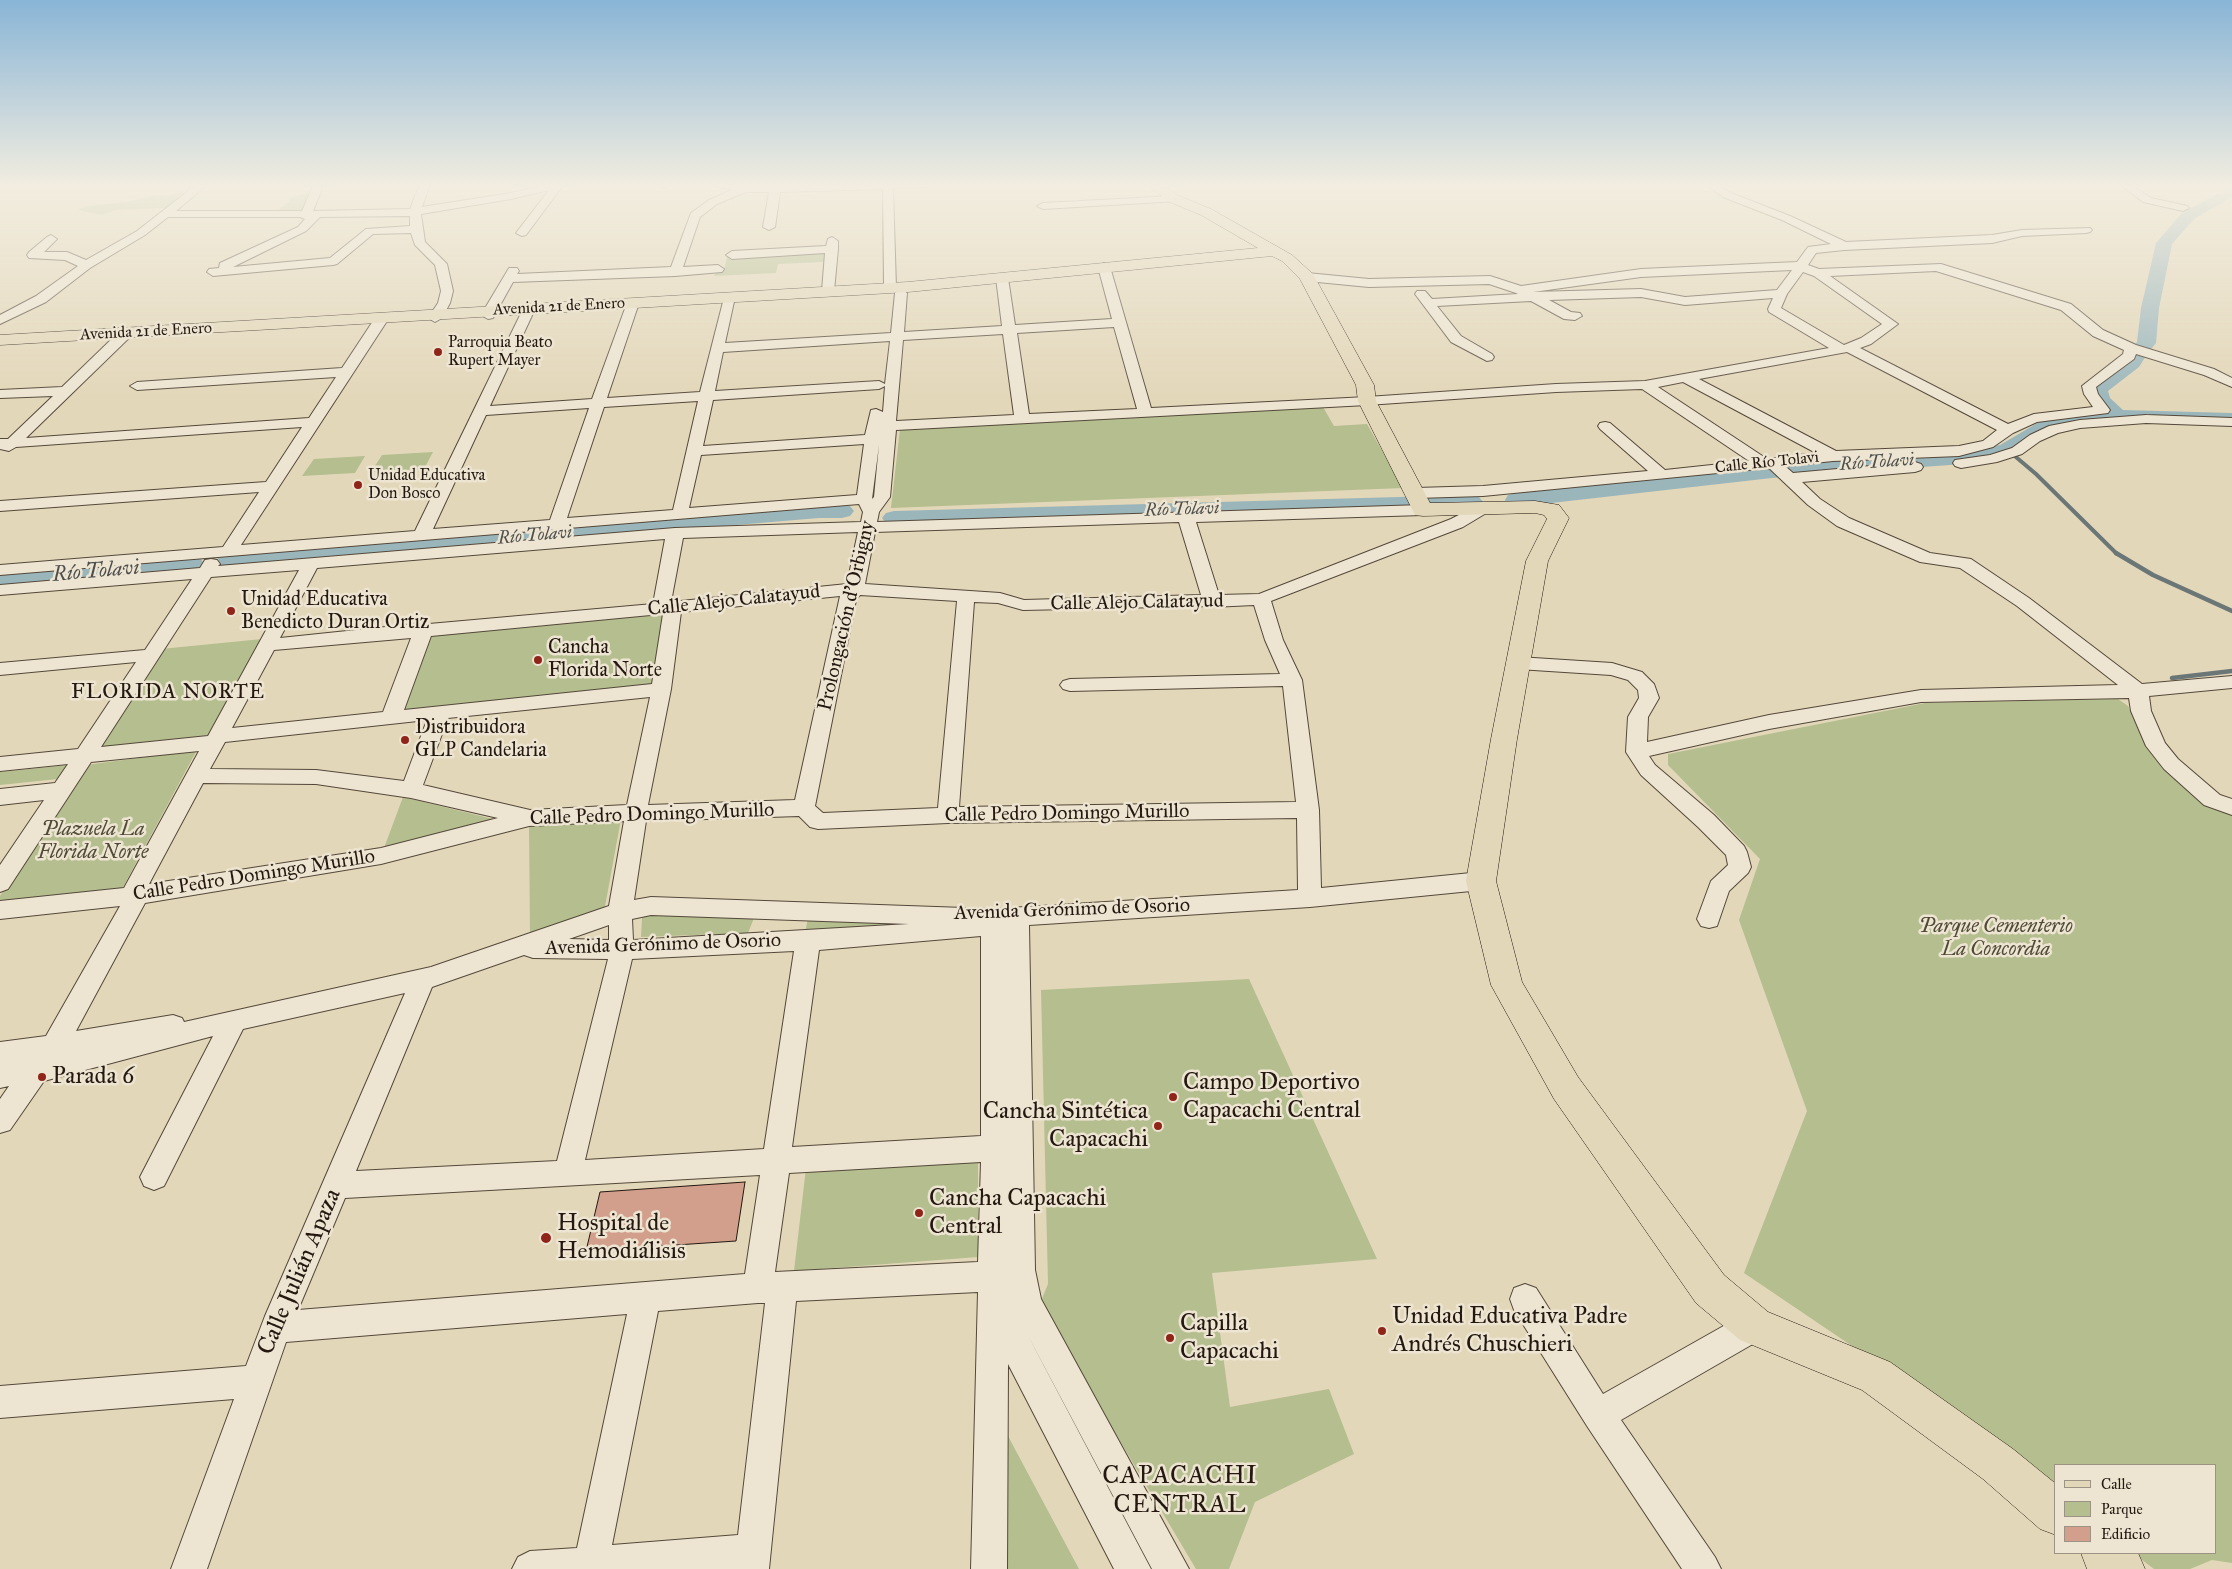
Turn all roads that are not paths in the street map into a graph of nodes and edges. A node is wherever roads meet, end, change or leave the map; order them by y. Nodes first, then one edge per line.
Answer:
1 (70, 257) edge
2 (99, 257) edge
3 (244, 257) edge
4 (339, 257) edge
5 (419, 257) edge
6 (434, 257) edge
7 (680, 257) edge
8 (831, 257) edge
9 (893, 257) edge
10 (1207, 257) edge
11 (1285, 257) edge
12 (1806, 257) edge
13 (86, 265) junction
14 (1799, 266) junction
15 (1104, 267) junction
16 (429, 268) dead end
17 (718, 269) dead end
18 (675, 272) junction
19 (1818, 273) junction
20 (1616, 276) junction
21 (1308, 277) junction
22 (1002, 278) junction
23 (1412, 283) junction
24 (895, 291) junction
25 (828, 292) junction
26 (1525, 294) junction
27 (1647, 294) junction
28 (1781, 294) junction
29 (728, 300) junction
30 (1429, 303) junction
31 (632, 306) junction
32 (528, 311) junction
33 (430, 313) junction
34 (490, 313) junction
35 (1575, 316) dead end
36 (382, 318) junction
37 (0, 320) edge
38 (1119, 323) junction
39 (1010, 330) junction
40 (125, 334) junction
41 (892, 337) junction
42 (0, 340) edge
43 (718, 348) junction
44 (1845, 348) junction
45 (2131, 348) junction
46 (1487, 357) dead end
47 (346, 372) junction
48 (1686, 378) junction
49 (2232, 383) edge
50 (879, 385) junction
51 (1645, 385) junction
52 (137, 386) dead end
53 (67, 391) junction
54 (0, 394) edge
55 (707, 396) junction
56 (1367, 401) junction
57 (598, 403) junction
58 (480, 411) junction
59 (1146, 412) junction
60 (1022, 419) junction
61 (313, 422) junction
62 (2232, 422) edge
63 (1605, 426) dead end
64 (2008, 430) junction
65 (879, 431) junction
66 (6, 444) edge
67 (695, 451) junction
68 (0, 455) edge
69 (1833, 456) junction
70 (1769, 462) junction
71 (1661, 475) junction
72 (1790, 477) junction
73 (272, 486) junction
74 (1420, 502) junction
75 (1486, 503) junction
76 (0, 506) edge
77 (680, 513) junction
78 (868, 513) junction
79 (1186, 518) junction
80 (558, 523) junction
81 (675, 533) junction
82 (422, 534) junction
83 (224, 551) junction
84 (312, 564) junction
85 (0, 570) edge
86 (206, 573) junction
87 (855, 589) junction
88 (0, 590) edge
89 (966, 595) junction
90 (1261, 599) junction
91 (1212, 602) junction
92 (667, 609) junction
93 (424, 630) junction
94 (268, 645) junction
95 (151, 656) junction
96 (1518, 663) junction
97 (0, 669) edge
98 (1292, 680) junction
99 (2232, 682) edge
100 (1070, 685) dead end
101 (661, 689) junction
102 (2138, 691) junction
103 (440, 713) junction
104 (391, 718) junction
105 (216, 739) junction
106 (1636, 752) junction
107 (85, 755) junction
108 (0, 764) edge
109 (196, 776) junction
110 (61, 790) junction
111 (411, 790) junction
112 (0, 796) edge
113 (2232, 807) edge
114 (804, 808) junction
115 (1308, 810) junction
116 (636, 813) junction
117 (948, 816) junction
118 (529, 818) junction
119 (1481, 881) junction
120 (0, 883) edge
121 (134, 896) junction
122 (1310, 898) junction
123 (0, 910) edge
124 (775, 910) junction
125 (620, 912) junction
126 (1709, 919) dead end
127 (1005, 922) junction
128 (808, 940) junction
129 (769, 942) junction
130 (518, 948) junction
131 (622, 950) junction
132 (423, 979) junction
133 (235, 1020) junction
134 (54, 1046) junction
135 (0, 1053) edge
136 (34, 1072) junction
137 (0, 1076) edge
138 (0, 1121) edge
139 (995, 1148) junction
140 (778, 1160) junction
141 (568, 1174) junction
142 (154, 1177) dead end
143 (336, 1185) junction
144 (993, 1276) junction
145 (770, 1288) junction
146 (646, 1296) junction
147 (1525, 1299) dead end
148 (1754, 1326) junction
149 (276, 1327) junction
150 (256, 1381) junction
151 (0, 1402) edge
152 (1598, 1415) junction
153 (2054, 1511) edge
154 (2104, 1554) edge
155 (753, 1560) edge
156 (591, 1564) junction
157 (189, 1569) edge
158 (530, 1569) edge
159 (989, 1569) edge
160 (1133, 1569) edge
161 (1171, 1569) edge
162 (1703, 1569) edge
163 (2122, 1569) edge

1 - 13 street
2 - 13 street
3 - 4 street
5 - 16 street
6 - 33 street
7 - 18 street
8 - 25 street
9 - 24 street, Prolongación d'Orbigny
10 - 15 main road, Avenida 21 de Enero
11 - 21 main road
12 - 14 street
13 - 37 street
14 - 19 street
14 - 20 street
14 - 28 street
15 - 22 main road, Avenida 21 de Enero
15 - 38 street
17 - 18 street
18 - 34 street
19 - 44 street
19 - 45 street
20 - 26 street
20 - 27 street
21 - 23 street
21 - 56 main road
22 - 24 main road, Avenida 21 de Enero
22 - 39 street
23 - 26 street
23 - 30 street
24 - 25 main road, Avenida 21 de Enero
24 - 29 main road, Avenida 21 de Enero
24 - 41 street, Prolongación d'Orbigny
25 - 29 main road, Avenida 21 de Enero
26 - 27 street
26 - 30 street
26 - 35 street
27 - 28 street
28 - 44 street
29 - 31 main road, Avenida 21 de Enero
29 - 43 street
30 - 46 street
31 - 32 main road, Avenida 21 de Enero
31 - 57 street
32 - 34 main road, Avenida 21 de Enero
32 - 58 street
33 - 34 main road, Avenida 21 de Enero
33 - 36 main road, Avenida 21 de Enero
36 - 40 main road, Avenida 21 de Enero
36 - 47 street
38 - 39 street
38 - 59 street
39 - 41 street
39 - 60 street
40 - 42 main road, Avenida 21 de Enero
40 - 53 street
41 - 43 street
41 - 50 street, Prolongación d'Orbigny
41 - 65 street, Prolongación d'Orbigny
43 - 55 street
44 - 48 street
44 - 64 street
45 - 49 street
45 - 64 street, Calle Río Tolavi
47 - 52 street
47 - 61 street
48 - 51 street
48 - 69 street
50 - 55 street
50 - 65 street, Prolongación d'Orbigny
51 - 56 street
51 - 70 street
53 - 54 street
53 - 66 street
55 - 57 street
55 - 67 street
56 - 59 street
56 - 74 main road
57 - 58 street
57 - 80 street
58 - 82 street
59 - 60 street
60 - 65 street
61 - 66 street
61 - 73 street
62 - 72 street, Calle Río Tolavi
63 - 71 street
64 - 69 street, Calle Río Tolavi
65 - 67 street
65 - 78 street, Prolongación d'Orbigny
65 - 78 street, Prolongación d'Orbigny
66 - 68 street
67 - 77 street
69 - 70 street, Calle Río Tolavi
70 - 71 street, Calle Río Tolavi
70 - 72 street
71 - 75 street, Calle Río Tolavi
72 - 102 street
73 - 76 street
73 - 83 street
74 - 75 main road
74 - 79 street
75 - 90 street, Calle Alejo Calatayud
75 - 96 main road
77 - 78 street
77 - 80 street
78 - 79 street
78 - 81 street
78 - 87 street, Prolongación d'Orbigny
79 - 91 street
80 - 82 street
81 - 84 street
81 - 92 street
82 - 83 street
83 - 85 street
83 - 86 street
84 - 86 street
84 - 94 street
86 - 88 street
86 - 95 street
87 - 89 street, Calle Alejo Calatayud
87 - 92 street, Calle Alejo Calatayud
87 - 114 street, Prolongación d'Orbigny
89 - 91 street, Calle Alejo Calatayud
89 - 117 street
90 - 91 street, Calle Alejo Calatayud
90 - 98 street
92 - 93 street, Calle Alejo Calatayud
92 - 101 street
93 - 94 street, Calle Alejo Calatayud
93 - 104 street
94 - 105 street
95 - 97 street
95 - 107 street
96 - 106 street
96 - 119 main road
98 - 100 street
98 - 115 street
99 - 102 street
101 - 103 street
101 - 116 street
102 - 106 street
102 - 113 street
103 - 104 street
103 - 111 street
104 - 105 street
105 - 107 street
105 - 109 street
106 - 126 street
107 - 108 street
107 - 110 street
109 - 111 street
109 - 121 street
110 - 112 street
110 - 120 street
111 - 118 street
114 - 116 street, Calle Pedro Domingo Murillo
114 - 117 street, Calle Pedro Domingo Murillo
115 - 117 street, Calle Pedro Domingo Murillo
115 - 122 street
116 - 118 street, Calle Pedro Domingo Murillo
116 - 125 street
118 - 121 street, Calle Pedro Domingo Murillo
119 - 122 street, Avenida Gerónimo de Osorio
119 - 148 main road
121 - 123 street, Calle Pedro Domingo Murillo
121 - 134 street
122 - 127 street, Avenida Gerónimo de Osorio
124 - 125 street, Avenida Gerónimo de Osorio
124 - 127 street, Avenida Gerónimo de Osorio
124 - 129 street
125 - 130 street, Avenida Gerónimo de Osorio
125 - 131 street
127 - 128 street, Avenida Gerónimo de Osorio
127 - 139 street
127 - 161 street
128 - 129 street, Avenida Gerónimo de Osorio
128 - 140 street
129 - 131 street, Avenida Gerónimo de Osorio
130 - 131 street, Avenida Gerónimo de Osorio
130 - 132 street, Avenida Gerónimo de Osorio
131 - 141 street
132 - 133 street, Avenida Gerónimo de Osorio
132 - 143 street, Calle Julián Apaza
133 - 134 street, Avenida Gerónimo de Osorio
133 - 136 street, Avenida Gerónimo de Osorio
133 - 142 street
134 - 135 street, Avenida Gerónimo de Osorio
134 - 136 street
136 - 137 street, Avenida Gerónimo de Osorio
136 - 138 street
139 - 140 street
139 - 144 street
140 - 141 street
140 - 145 street
141 - 143 street
143 - 149 street, Calle Julián Apaza
144 - 145 street
144 - 159 street
144 - 160 street
145 - 146 street
145 - 155 street
146 - 149 street
146 - 156 street
147 - 152 street
148 - 152 street
148 - 153 main road
149 - 150 street, Calle Julián Apaza
150 - 151 street
150 - 157 street, Calle Julián Apaza
152 - 162 street
154 - 163 main road
155 - 156 street
156 - 158 street

